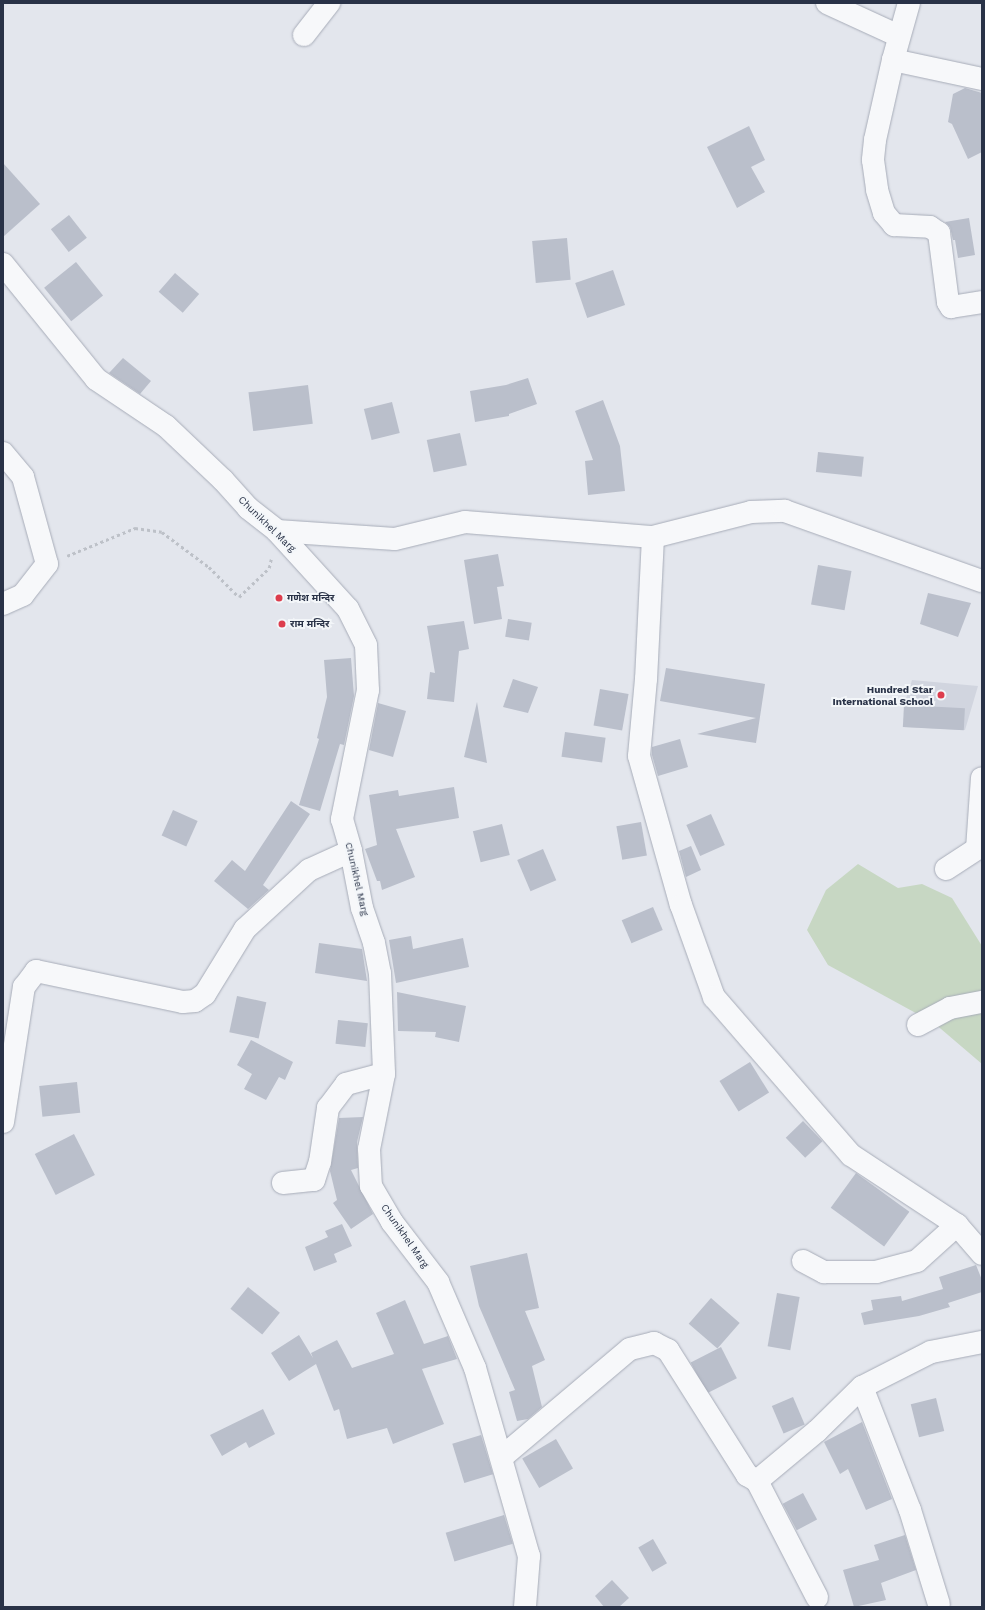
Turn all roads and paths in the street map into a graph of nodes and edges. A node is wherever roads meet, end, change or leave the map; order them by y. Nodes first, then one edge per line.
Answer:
1 (329, 3) edge
2 (827, 3) edge
3 (909, 3) edge
4 (304, 35) dead end
5 (898, 36) junction
6 (892, 60) junction
7 (982, 78) edge
8 (3, 264) edge
9 (982, 302) edge
10 (3, 453) edge
11 (277, 531) junction
12 (653, 537) junction
13 (47, 564) junction
14 (982, 581) edge
15 (3, 604) edge
16 (982, 779) edge
17 (351, 851) junction
18 (946, 869) dead end
19 (982, 1002) edge
20 (918, 1024) dead end
21 (384, 1074) junction
22 (3, 1122) edge
23 (283, 1183) dead end
24 (957, 1225) junction
25 (982, 1254) edge
26 (802, 1261) dead end
27 (982, 1342) edge
28 (862, 1387) junction
29 (502, 1457) junction
30 (757, 1481) junction
31 (817, 1597) dead end
32 (940, 1604) dead end
33 (525, 1607) edge

1 - 4 street
2 - 5 street
3 - 5 street
5 - 6 street
6 - 7 street
6 - 9 street
8 - 11 street, Chunikhel Marg
10 - 13 street
11 - 12 street
11 - 13 path
11 - 17 street, Chunikhel Marg
12 - 14 street
12 - 24 street
13 - 15 street
16 - 18 street
17 - 21 street, Chunikhel Marg
17 - 22 street
19 - 20 street
21 - 23 street
21 - 29 street, Chunikhel Marg
24 - 25 street
24 - 26 street
27 - 28 street
28 - 30 street
28 - 32 street
29 - 30 street
29 - 33 street, Chunikhel Marg
30 - 31 street

